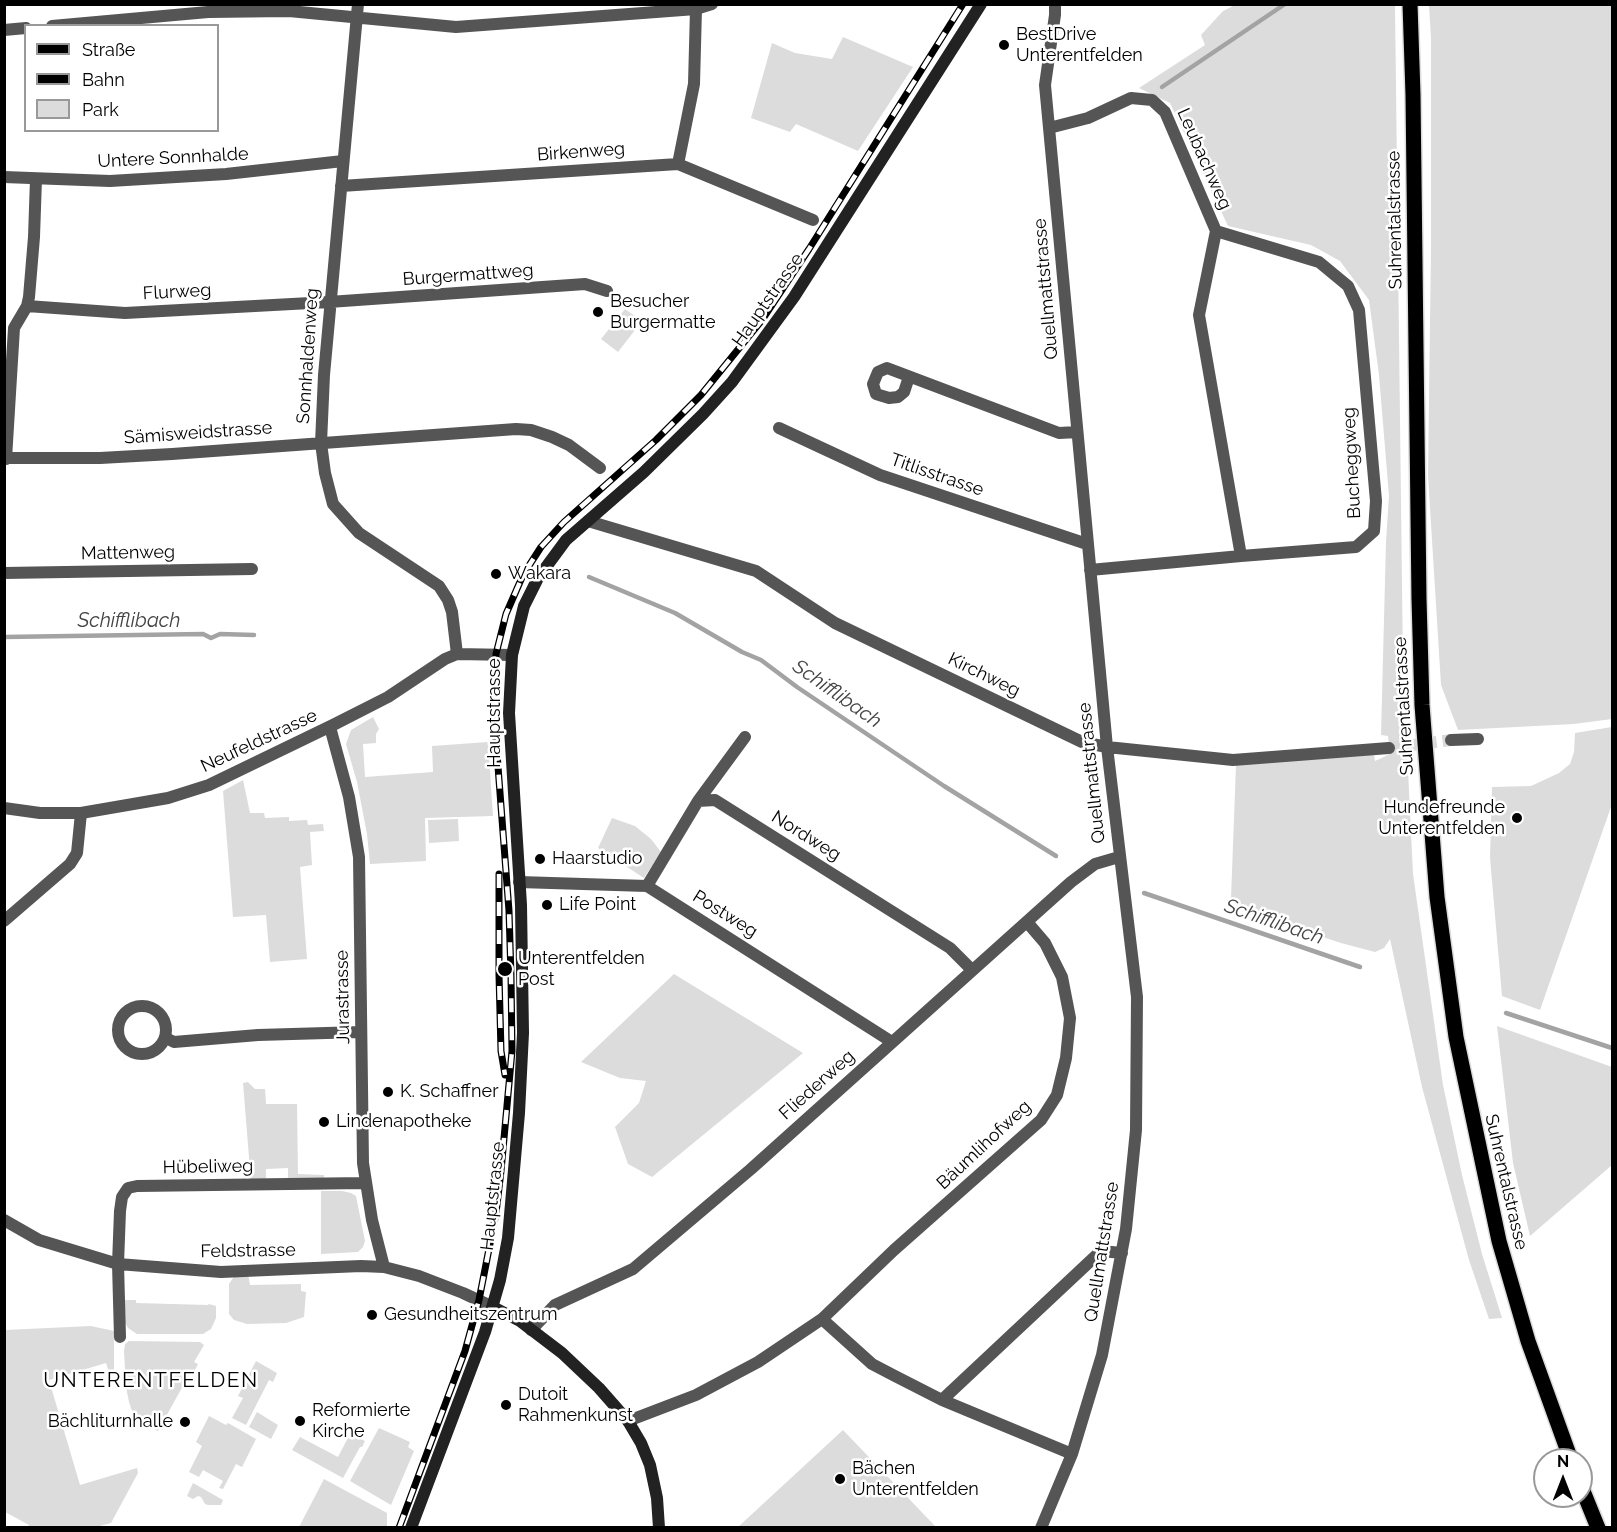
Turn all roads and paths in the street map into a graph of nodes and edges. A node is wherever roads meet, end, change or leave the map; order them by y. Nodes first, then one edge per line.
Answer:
1 (358, 4) edge
2 (712, 4) edge
3 (981, 4) edge
4 (1055, 4) edge
5 (1410, 4) edge
6 (696, 9) junction
7 (356, 18) junction
8 (74, 24) edge
9 (24, 28) edge
10 (4, 30) edge
11 (1049, 128) junction
12 (343, 161) junction
13 (678, 164) junction
14 (4, 177) edge
15 (36, 179) junction
16 (341, 186) junction
17 (813, 220) dead end
18 (1216, 231) junction
19 (607, 291) dead end
20 (329, 302) junction
21 (27, 306) junction
22 (909, 376) dead end
23 (779, 428) dead end
24 (1077, 432) junction
25 (321, 444) junction
26 (5, 458) edge
27 (600, 468) dead end
28 (588, 521) junction
29 (1087, 544) junction
30 (1241, 555) junction
31 (252, 569) dead end
32 (1090, 570) junction
33 (4, 573) edge
34 (457, 654) junction
35 (512, 656) junction
36 (330, 727) junction
37 (745, 738) dead end
38 (1478, 739) dead end
39 (1451, 740) tunnel mouth
40 (1107, 747) junction
41 (1389, 748) tunnel mouth
42 (698, 801) junction
43 (4, 808) edge
44 (81, 813) junction
45 (1119, 857) junction
46 (519, 882) junction
47 (646, 886) junction
48 (4, 921) edge
49 (1027, 922) junction
50 (972, 970) junction
51 (361, 1032) junction
52 (166, 1038) junction
53 (892, 1042) junction
54 (366, 1183) junction
55 (4, 1220) edge
56 (1122, 1253) junction
57 (118, 1264) junction
58 (384, 1267) junction
59 (493, 1307) junction
60 (822, 1319) junction
61 (531, 1330) junction
62 (120, 1337) dead end
63 (942, 1400) junction
64 (628, 1421) junction
65 (1568, 1448) edge
66 (1072, 1454) junction
67 (1590, 1508) edge
68 (411, 1527) edge
69 (659, 1527) edge
70 (1041, 1527) edge
71 (1598, 1527) edge

1 - 7 street, Sonnhaldenweg
2 - 6 street
3 - 28 main road, Hauptstrasse
4 - 11 street, Quellmattstrasse
5 - 65 main road, Suhrentalstrasse
6 - 7 street
6 - 13 street
7 - 8 street
7 - 12 street, Sonnhaldenweg
9 - 10 street
11 - 18 street, Leubachweg
11 - 24 street, Quellmattstrasse
12 - 15 street, Untere Sonnhalde
12 - 16 street, Sonnhaldenweg
13 - 16 street, Birkenweg
13 - 17 street, Birkenweg
14 - 15 street, Untere Sonnhalde
15 - 21 street
16 - 20 street, Sonnhaldenweg
18 - 30 street, Leubachweg
18 - 30 street, Bucheggweg
19 - 20 street, Burgermattweg
20 - 21 street, Flurweg
20 - 25 street, Sonnhaldenweg
21 - 26 street
22 - 24 street
23 - 29 street, Titlisstrasse
24 - 29 street, Quellmattstrasse
25 - 26 street, Sämisweidstrasse
25 - 27 street, Sämisweidstrasse
25 - 34 street, Sonnhaldenweg
28 - 35 main road, Hauptstrasse
28 - 40 street, Kirchweg
29 - 32 street, Quellmattstrasse
30 - 32 street, Bucheggweg
31 - 33 street, Mattenweg
32 - 40 street, Quellmattstrasse
34 - 35 street
34 - 36 street, Neufeldstrasse
35 - 46 main road, Hauptstrasse
36 - 44 street, Neufeldstrasse
36 - 51 street, Jurastrasse
37 - 42 street
38 - 39 street
40 - 41 street, Kirchweg
40 - 45 street, Quellmattstrasse
42 - 47 street
42 - 50 street, Nordweg
43 - 44 street, Neufeldstrasse
44 - 48 street
45 - 49 street, Fliederweg
45 - 56 street, Quellmattstrasse
46 - 47 street
46 - 59 main road, Hauptstrasse
47 - 53 street, Postweg
49 - 50 street, Fliederweg
49 - 60 street, Bäumlihofweg
50 - 53 street, Fliederweg
51 - 52 street
51 - 54 street, Jurastrasse
52 - 52 street
53 - 61 street, Fliederweg
54 - 57 street, Hübeliweg
54 - 58 street, Jurastrasse
55 - 57 street, Feldstrasse
56 - 63 street
56 - 66 street, Quellmattstrasse
57 - 58 street, Feldstrasse
57 - 62 street
58 - 59 street, Feldstrasse
59 - 61 main road
59 - 68 main road, Hauptstrasse
60 - 63 street
60 - 64 street, Bäumlihofweg
61 - 64 main road
63 - 66 street
64 - 69 main road
66 - 70 street, Quellmattstrasse
67 - 71 main road

